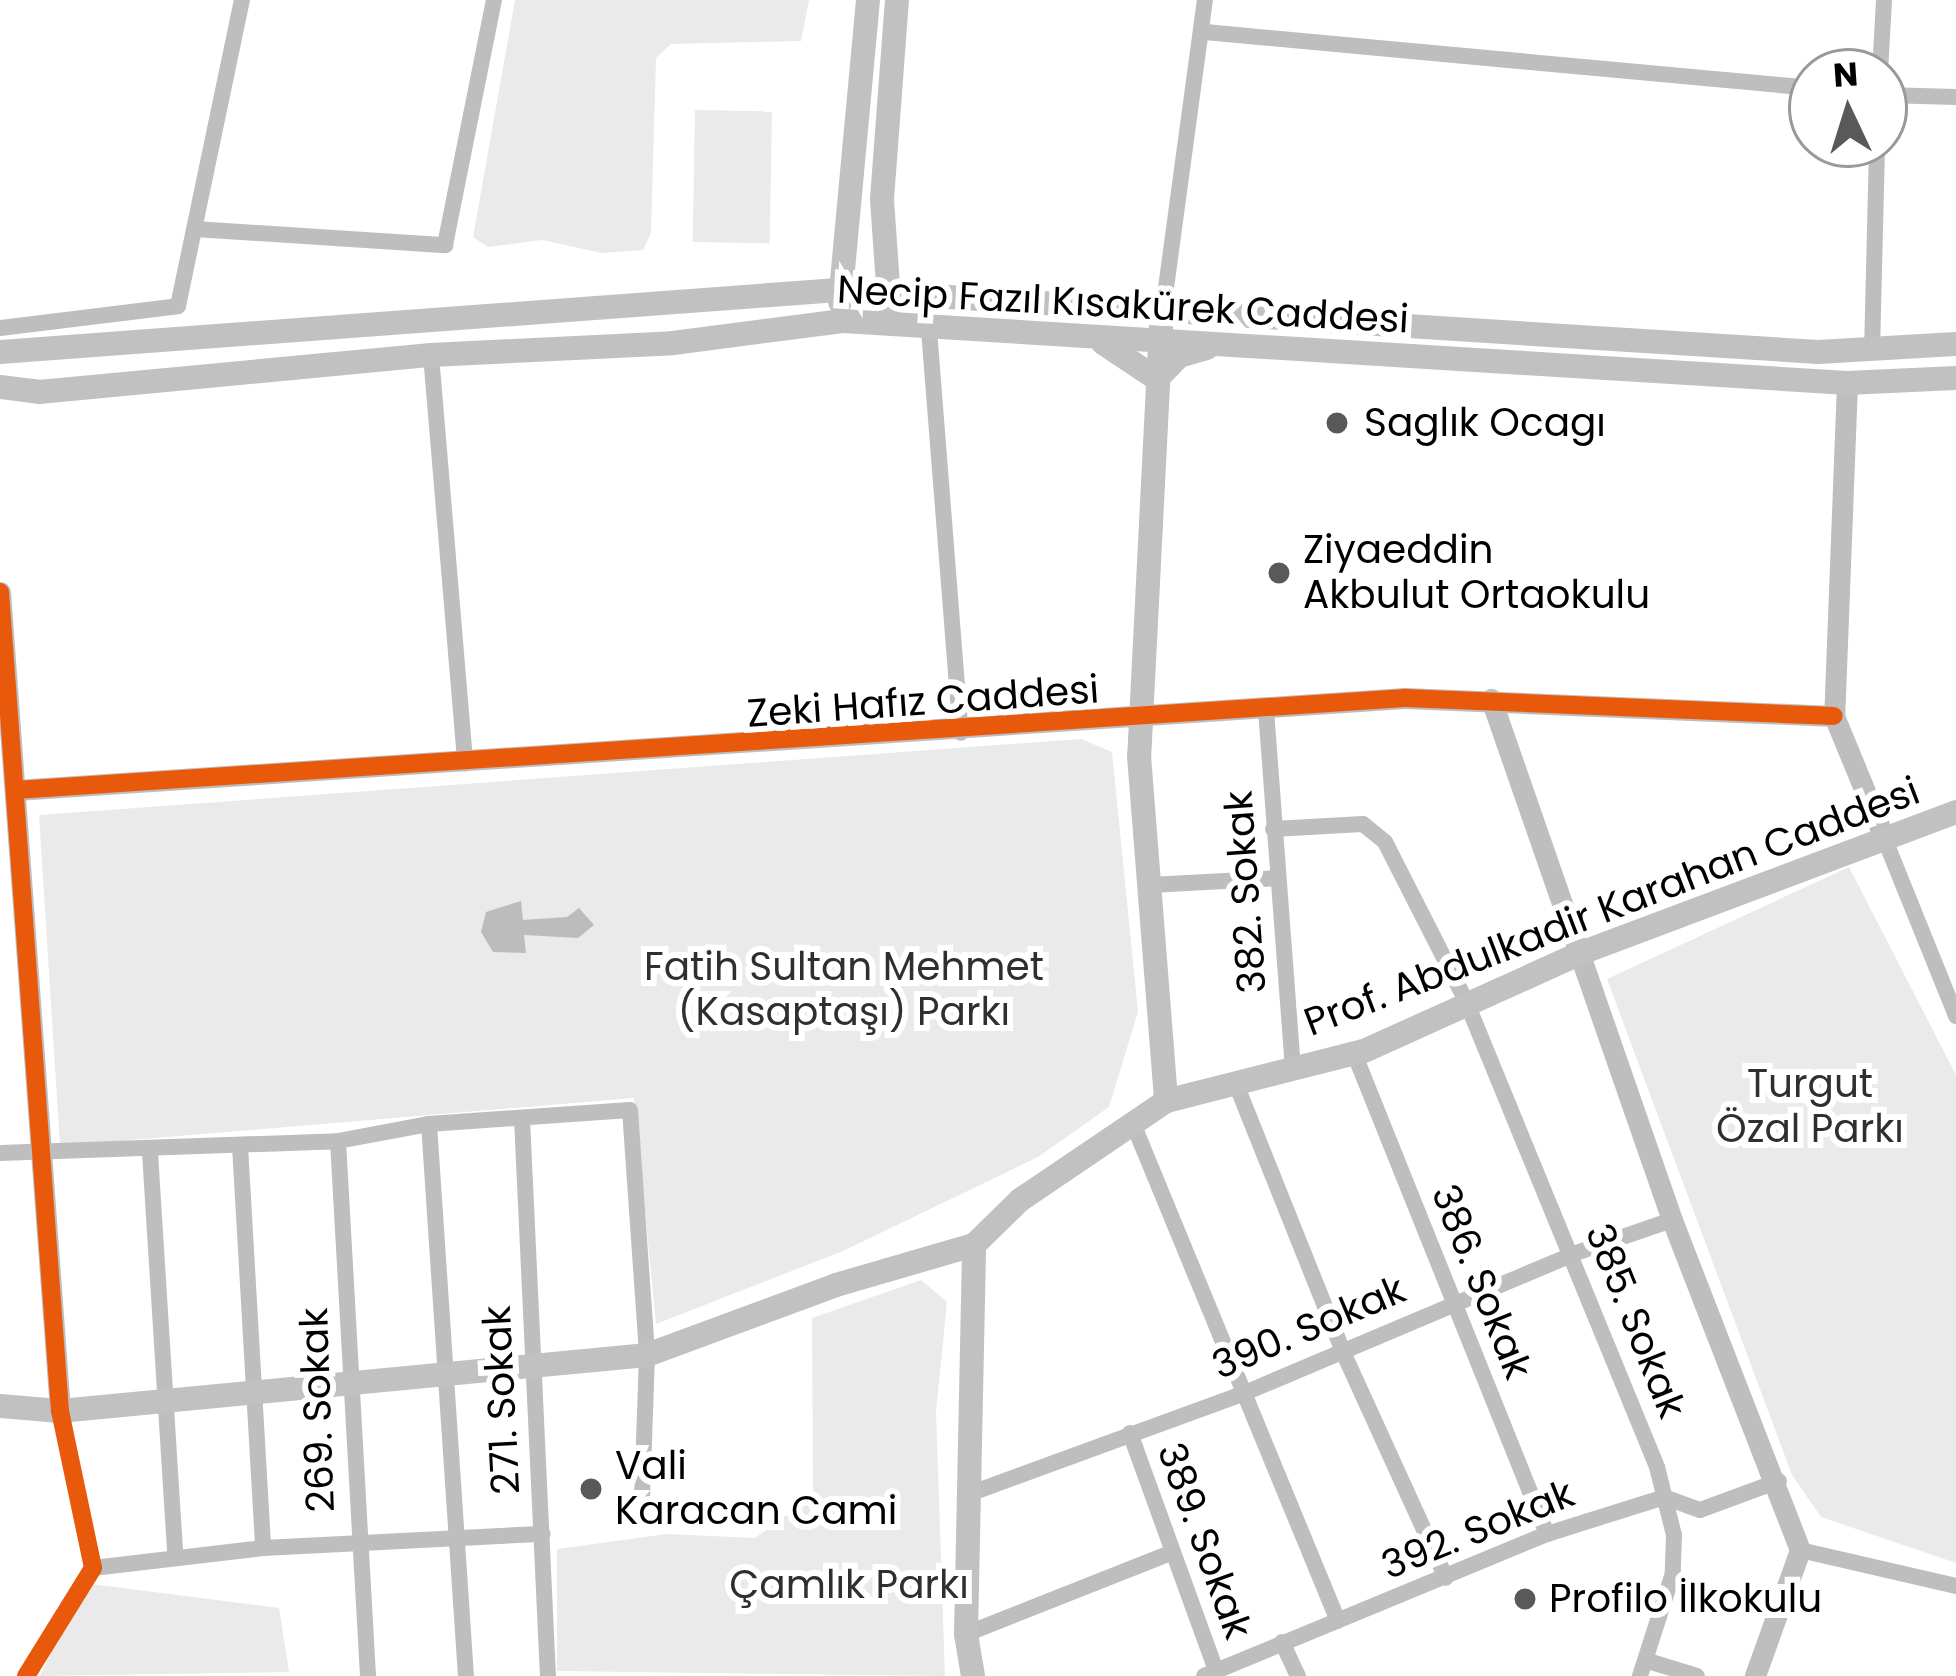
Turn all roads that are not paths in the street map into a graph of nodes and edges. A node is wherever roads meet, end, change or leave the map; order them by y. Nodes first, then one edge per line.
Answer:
1 (242, 0) edge
2 (494, 0) edge
3 (868, 0) edge
4 (897, 0) edge
5 (1205, 0) edge
6 (1884, 0) edge
7 (1205, 32) junction
8 (1881, 48) edge
9 (1788, 86) edge
10 (1908, 96) edge
11 (1956, 97) edge
12 (1876, 168) edge
13 (195, 229) junction
14 (838, 290) junction
15 (890, 310) junction
16 (1163, 310) junction
17 (843, 321) junction
18 (0, 328) edge
19 (929, 330) junction
20 (1059, 335) junction
21 (1159, 340) junction
22 (1956, 344) edge
23 (1218, 345) junction
24 (0, 352) edge
25 (1872, 352) junction
26 (430, 355) junction
27 (1956, 378) edge
28 (1157, 379) junction
29 (1846, 383) junction
30 (0, 388) edge
31 (0, 592) edge
32 (1491, 699) junction
33 (1266, 710) junction
34 (1834, 716) junction
35 (1141, 720) junction
36 (6, 729) edge
37 (962, 733) junction
38 (466, 764) junction
39 (16, 790) junction
40 (1956, 812) edge
41 (1273, 829) junction
42 (1885, 840) junction
43 (1277, 878) junction
44 (1150, 885) junction
45 (1581, 953) junction
46 (1466, 1000) junction
47 (1956, 1016) edge
48 (1354, 1053) junction
49 (1293, 1069) junction
50 (1236, 1084) junction
51 (1166, 1102) junction
52 (521, 1119) junction
53 (429, 1124) junction
54 (1135, 1126) junction
55 (338, 1141) junction
56 (240, 1146) junction
57 (0, 1153) edge
58 (150, 1153) junction
59 (44, 1157) junction
60 (1672, 1220) junction
61 (974, 1245) junction
62 (1573, 1253) junction
63 (1454, 1303) junction
64 (1343, 1352) junction
65 (647, 1355) junction
66 (532, 1370) junction
67 (447, 1375) junction
68 (354, 1387) junction
69 (1247, 1392) junction
70 (257, 1393) junction
71 (167, 1401) junction
72 (0, 1406) edge
73 (60, 1411) junction
74 (1130, 1433) junction
75 (1779, 1481) junction
76 (969, 1494) junction
77 (642, 1497) dead end
78 (1664, 1497) junction
79 (543, 1534) junction
80 (1547, 1534) junction
81 (459, 1540) junction
82 (355, 1542) junction
83 (263, 1548) junction
84 (1800, 1550) junction
85 (1171, 1553) junction
86 (175, 1555) junction
87 (93, 1568) junction
88 (1446, 1578) junction
89 (1956, 1586) edge
90 (1338, 1621) junction
91 (966, 1634) junction
92 (1282, 1642) junction
93 (1644, 1668) edge
94 (1210, 1674) edge
95 (26, 1676) edge
96 (368, 1676) edge
97 (466, 1676) edge
98 (548, 1676) edge
99 (973, 1676) edge
100 (1298, 1676) edge
101 (1697, 1676) edge
102 (1755, 1676) edge

1 - 13 street
2 - 13 street
3 - 14 main road
4 - 15 main road
5 - 7 street
6 - 8 street
7 - 9 street
7 - 16 street
10 - 11 street
12 - 25 street
13 - 18 street
14 - 15 main road, Necip Fazıl Kısakürek Caddesi
14 - 17 main road
14 - 24 main road, Necip Fazıl Kısakürek Caddesi
15 - 16 main road, Necip Fazıl Kısakürek Caddesi
15 - 17 main road, Necip Fazıl Kısakürek Caddesi
15 - 19 main road, Necip Fazıl Kısakürek Caddesi
16 - 21 main road
16 - 25 main road, Necip Fazıl Kısakürek Caddesi
17 - 26 main road, Necip Fazıl Kısakürek Caddesi
19 - 20 main road, Necip Fazıl Kısakürek Caddesi
19 - 37 street
20 - 21 main road, Necip Fazıl Kısakürek Caddesi
20 - 28 main road
21 - 23 main road, Necip Fazıl Kısakürek Caddesi
21 - 28 main road
22 - 25 main road, Necip Fazıl Kısakürek Caddesi
23 - 28 main road
23 - 29 main road, Necip Fazıl Kısakürek Caddesi
26 - 30 main road, Necip Fazıl Kısakürek Caddesi
26 - 38 street
27 - 29 main road, Necip Fazıl Kısakürek Caddesi
28 - 35 main road
29 - 34 street
31 - 36 street
32 - 33 street, Zeki Hafız Caddesi
32 - 34 street, Zeki Hafız Caddesi
32 - 45 street
33 - 35 street, Zeki Hafız Caddesi
33 - 41 street, 382. Sokak
34 - 42 street
35 - 37 street, Zeki Hafız Caddesi
35 - 44 main road
36 - 39 street
37 - 38 street, Zeki Hafız Caddesi
38 - 39 street, Zeki Hafız Caddesi
39 - 59 street
40 - 42 main road, Prof. Abdulkadir Karahan Caddesi
41 - 43 street, 382. Sokak
41 - 46 street, 385. Sokak
42 - 45 main road, Prof. Abdulkadir Karahan Caddesi
42 - 47 street
43 - 44 street
43 - 49 street, 382. Sokak
44 - 51 main road
45 - 46 main road, Prof. Abdulkadir Karahan Caddesi
45 - 60 street
46 - 48 main road, Prof. Abdulkadir Karahan Caddesi
46 - 62 street, 385. Sokak
48 - 49 main road, Prof. Abdulkadir Karahan Caddesi
48 - 63 street, 386. Sokak
49 - 50 main road, Prof. Abdulkadir Karahan Caddesi
50 - 51 main road, Prof. Abdulkadir Karahan Caddesi
50 - 64 street
51 - 54 main road, Prof. Abdulkadir Karahan Caddesi
52 - 53 street
52 - 65 street
52 - 66 street, 271. Sokak
53 - 55 street
53 - 67 street
54 - 61 main road, Prof. Abdulkadir Karahan Caddesi
54 - 69 street
55 - 56 street
55 - 68 street, 269. Sokak
56 - 58 street
56 - 70 street
57 - 59 street
58 - 59 street
58 - 71 street
59 - 73 street
60 - 62 street, 390. Sokak
60 - 75 street
61 - 65 main road, Prof. Abdulkadir Karahan Caddesi
61 - 76 main road
62 - 63 street, 390. Sokak
62 - 78 street, 385. Sokak
63 - 64 street, 390. Sokak
63 - 80 street, 386. Sokak
64 - 69 street, 390. Sokak
64 - 88 street
65 - 66 main road, Prof. Abdulkadir Karahan Caddesi
65 - 77 street
66 - 67 main road, Prof. Abdulkadir Karahan Caddesi
66 - 79 street, 271. Sokak
67 - 68 main road, Prof. Abdulkadir Karahan Caddesi
67 - 81 street
68 - 70 main road, Prof. Abdulkadir Karahan Caddesi
68 - 82 street, 269. Sokak
69 - 74 street, 390. Sokak
69 - 90 street
70 - 71 main road, Prof. Abdulkadir Karahan Caddesi
70 - 83 street
71 - 73 main road, Prof. Abdulkadir Karahan Caddesi
71 - 86 street
72 - 73 main road, Prof. Abdulkadir Karahan Caddesi
73 - 87 street
74 - 76 street, 390. Sokak
74 - 85 street, 389. Sokak
75 - 78 street, 392. Sokak
75 - 84 street
76 - 91 main road
78 - 80 street, 392. Sokak
78 - 93 street, 385. Sokak
79 - 81 street
79 - 98 street, 271. Sokak
80 - 88 street, 392. Sokak
81 - 82 street
81 - 97 street
82 - 83 street
82 - 96 street, 269. Sokak
83 - 86 street
84 - 89 street
84 - 102 street
85 - 91 street
85 - 94 street, 389. Sokak
86 - 87 street
87 - 95 street
88 - 90 street, 392. Sokak
90 - 92 street, 392. Sokak
91 - 99 main road
92 - 94 street, 392. Sokak
92 - 100 street
93 - 101 street

